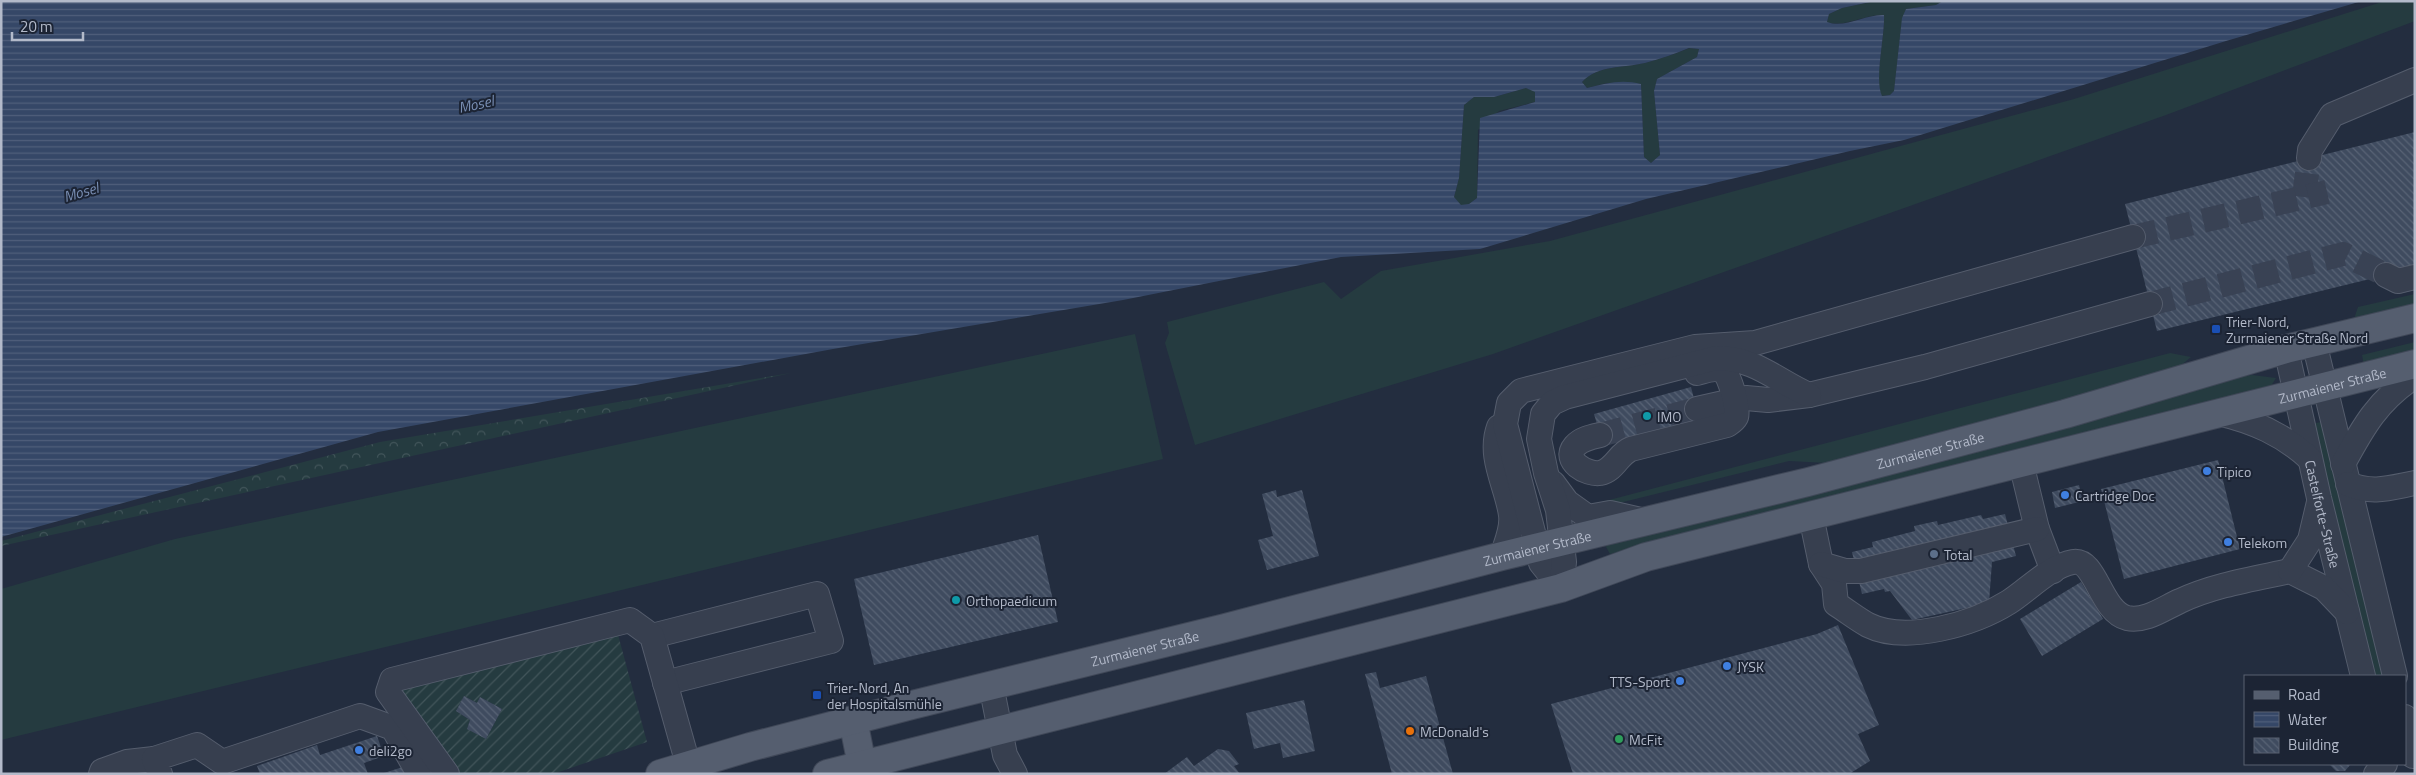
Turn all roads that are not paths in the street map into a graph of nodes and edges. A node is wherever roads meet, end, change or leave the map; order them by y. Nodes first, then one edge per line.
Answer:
1 (2415, 80) edge
2 (2309, 158) tunnel mouth
3 (2133, 237) tunnel mouth
4 (2386, 275) tunnel mouth
5 (2415, 277) edge
6 (2150, 304) tunnel mouth
7 (2415, 318) edge
8 (2314, 342) junction
9 (2286, 349) junction
10 (2415, 364) edge
11 (2415, 376) edge
12 (2324, 386) junction
13 (2297, 392) junction
14 (1809, 395) junction
15 (1735, 400) junction
16 (1556, 401) junction
17 (1697, 409) tunnel mouth
18 (2218, 412) junction
19 (1504, 417) junction
20 (1600, 435) tunnel mouth
21 (2310, 459) junction
22 (2021, 463) junction
23 (1546, 473) junction
24 (2346, 474) junction
25 (2415, 483) edge
26 (2319, 498) junction
27 (1811, 516) junction
28 (1645, 521) junction
29 (2037, 528) junction
30 (1550, 545) junction
31 (1502, 556) junction
32 (1821, 564) junction
33 (2053, 571) junction
34 (2290, 571) junction
35 (1561, 588) junction
36 (2347, 612) junction
37 (652, 636) junction
38 (2364, 675) edge
39 (2395, 675) edge
40 (665, 683) junction
41 (991, 685) junction
42 (852, 720) junction
43 (2406, 724) edge
44 (1000, 730) junction
45 (2411, 756) edge
46 (688, 764) junction
47 (862, 765) junction
48 (157, 766) edge
49 (101, 774) edge
50 (419, 774) edge
51 (447, 774) edge
52 (660, 774) edge
53 (827, 774) edge
54 (1015, 774) edge

1 - 2 street
3 - 19 street
4 - 5 street
6 - 14 street
7 - 8 main road, Zurmaiener Straße
8 - 9 main road, Zurmaiener Straße
8 - 12 street
9 - 13 street, Castelforte-Straße
9 - 28 main road, Zurmaiener Straße
10 - 12 main road, Zurmaiener Straße
11 - 24 street
12 - 13 main road, Zurmaiener Straße
12 - 24 street
13 - 18 main road, Zurmaiener Straße
13 - 21 street, Castelforte-Straße
14 - 15 street
14 - 16 street
15 - 16 street
15 - 17 street
15 - 20 street
16 - 23 street
18 - 21 street
18 - 22 main road, Zurmaiener Straße
19 - 30 street
19 - 31 street
21 - 26 street, Castelforte-Straße
22 - 27 main road, Zurmaiener Straße
22 - 29 street
23 - 28 street
23 - 30 street
24 - 25 street
24 - 39 street
26 - 34 street
26 - 36 street, Castelforte-Straße
27 - 32 street
27 - 35 main road, Zurmaiener Straße
28 - 30 main road, Zurmaiener Straße
29 - 32 street
29 - 33 street
30 - 31 main road, Zurmaiener Straße
30 - 35 street
31 - 41 main road, Zurmaiener Straße
32 - 33 street
33 - 34 street
34 - 36 street
35 - 44 main road, Zurmaiener Straße
36 - 38 street, Castelforte-Straße
37 - 40 street
37 - 40 street
37 - 51 street
40 - 46 street
41 - 42 main road, Zurmaiener Straße
41 - 44 street
42 - 46 main road, Zurmaiener Straße
42 - 47 main road
43 - 45 street
44 - 47 main road, Zurmaiener Straße
44 - 54 street
46 - 52 main road, Zurmaiener Straße
47 - 53 main road, Zurmaiener Straße
48 - 49 street
48 - 50 street

